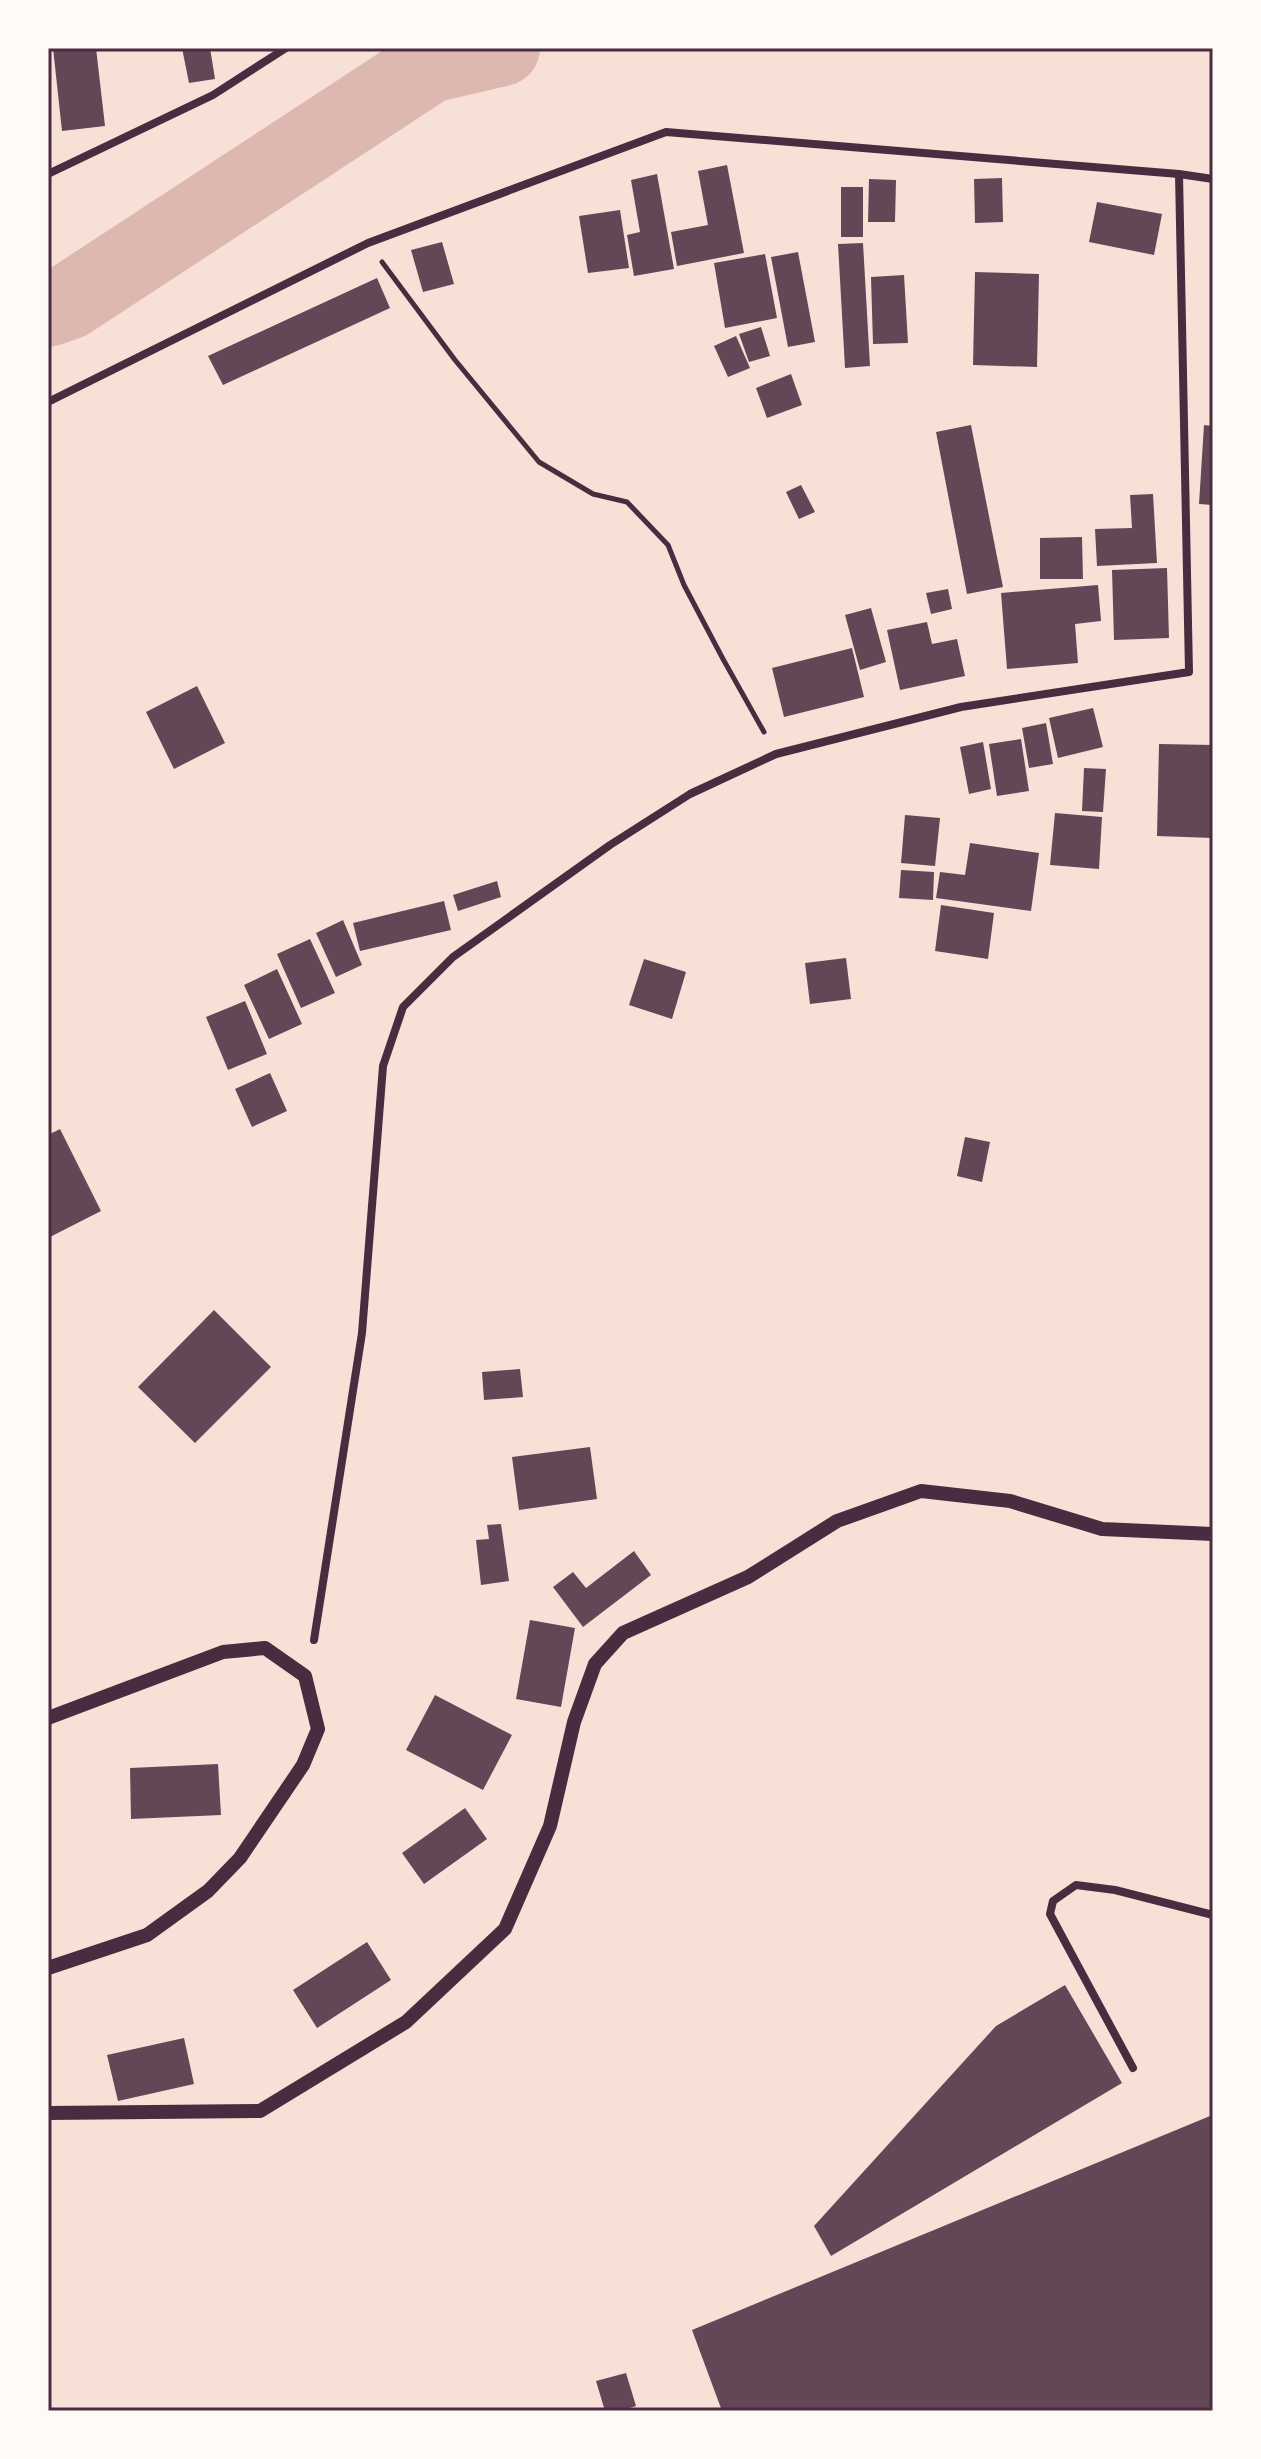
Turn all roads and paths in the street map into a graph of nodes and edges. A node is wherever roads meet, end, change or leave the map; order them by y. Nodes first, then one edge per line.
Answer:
1 (286, 48) edge
2 (48, 174) edge
3 (1179, 174) junction
4 (1213, 179) edge
5 (368, 243) junction
6 (48, 402) edge
7 (776, 754) junction
8 (1213, 1534) edge
9 (314, 1640) dead end
10 (48, 1718) edge
11 (1213, 1915) edge
12 (48, 1968) edge
13 (1133, 2068) dead end
14 (48, 2113) edge

1 - 2 street
3 - 4 street
3 - 5 street
3 - 7 street
5 - 6 street
5 - 7 path
7 - 9 street
8 - 14 street
10 - 12 street
11 - 13 street

